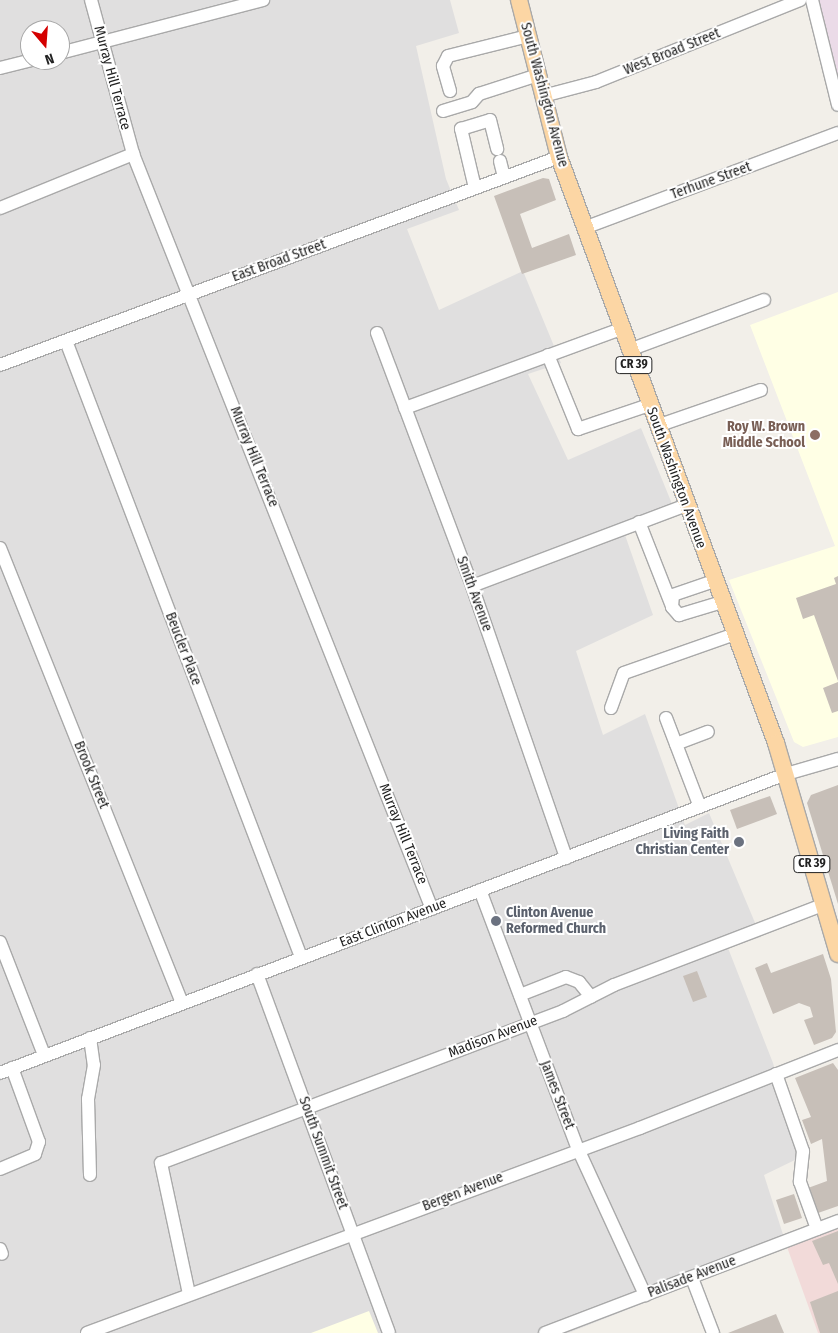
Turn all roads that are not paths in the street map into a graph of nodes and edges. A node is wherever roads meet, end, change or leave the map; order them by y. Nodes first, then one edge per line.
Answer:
1 (91, 0) edge
2 (263, 0) edge
3 (519, 0) edge
4 (800, 0) edge
5 (812, 0) edge
6 (528, 36) junction
7 (102, 42) junction
8 (70, 50) edge
9 (20, 63) edge
10 (0, 68) edge
11 (538, 75) junction
12 (450, 91) dead end
13 (543, 96) junction
14 (838, 105) edge
15 (443, 111) dead end
16 (838, 134) edge
17 (134, 154) junction
18 (559, 157) junction
19 (504, 177) junction
20 (475, 188) junction
21 (0, 208) edge
22 (584, 228) junction
23 (189, 294) junction
24 (764, 300) dead end
25 (620, 329) junction
26 (376, 333) dead end
27 (66, 341) junction
28 (629, 350) junction
29 (548, 354) junction
30 (0, 365) edge
31 (761, 390) dead end
32 (649, 405) junction
33 (405, 408) junction
34 (657, 426) junction
35 (686, 505) junction
36 (639, 522) junction
37 (0, 548) edge
38 (714, 581) junction
39 (472, 586) junction
40 (722, 602) junction
41 (672, 607) junction
42 (734, 634) junction
43 (611, 708) dead end
44 (666, 718) dead end
45 (708, 732) dead end
46 (676, 744) junction
47 (838, 759) edge
48 (786, 774) junction
49 (700, 807) junction
50 (566, 858) junction
51 (480, 890) junction
52 (822, 905) junction
53 (432, 909) junction
54 (0, 942) edge
55 (838, 954) edge
56 (301, 957) junction
57 (257, 974) junction
58 (520, 995) junction
59 (591, 997) junction
60 (182, 1002) junction
61 (530, 1022) junction
62 (90, 1038) junction
63 (838, 1050) edge
64 (44, 1055) junction
65 (6, 1070) edge
66 (776, 1074) junction
67 (306, 1107) junction
68 (578, 1149) junction
69 (0, 1169) edge
70 (90, 1175) dead end
71 (838, 1221) edge
72 (817, 1229) junction
73 (352, 1234) junction
74 (692, 1278) junction
75 (189, 1294) junction
76 (645, 1295) junction
77 (121, 1327) edge
78 (87, 1333) edge
79 (389, 1333) edge
80 (545, 1333) edge
81 (712, 1333) edge

1 - 7 street, Murray Hill Terrace
2 - 7 street
3 - 6 main road, South Washington Avenue / CR 39
4 - 13 street, West Broad Street
5 - 14 street
6 - 11 main road, South Washington Avenue / CR 39
6 - 12 street
7 - 8 street
7 - 17 street, Murray Hill Terrace
9 - 10 street
11 - 13 main road, South Washington Avenue / CR 39
11 - 15 street
13 - 18 main road, South Washington Avenue / CR 39
16 - 22 street, Terhune Street
17 - 21 street
17 - 23 street, Murray Hill Terrace
18 - 19 street, East Broad Street
18 - 22 main road, South Washington Avenue / CR 39
19 - 20 street, East Broad Street
19 - 20 street
20 - 23 street, East Broad Street
22 - 25 main road, South Washington Avenue / CR 39
23 - 27 street, East Broad Street
23 - 53 street, Murray Hill Terrace
24 - 28 street
25 - 28 main road, South Washington Avenue / CR 39
25 - 29 street
26 - 33 street, Smith Avenue
27 - 30 street, East Broad Street
27 - 56 street, Beucler Place
28 - 32 main road, South Washington Avenue / CR 39
29 - 32 street
29 - 33 street
31 - 34 street
32 - 34 main road, South Washington Avenue / CR 39
33 - 39 street, Smith Avenue
34 - 35 main road, South Washington Avenue / CR 39
35 - 36 street
35 - 38 main road, South Washington Avenue / CR 39
36 - 39 street
36 - 41 street
37 - 60 street, Brook Street
38 - 40 main road, South Washington Avenue / CR 39
38 - 41 street
39 - 50 street, Smith Avenue
40 - 41 street
40 - 42 main road, South Washington Avenue / CR 39
42 - 43 street
42 - 48 main road, South Washington Avenue / CR 39
44 - 46 street
45 - 46 street
46 - 49 street
47 - 48 street, East Clinton Avenue
48 - 49 street, East Clinton Avenue
48 - 52 main road, South Washington Avenue / CR 39
49 - 50 street, East Clinton Avenue
50 - 51 street, East Clinton Avenue
51 - 53 street, East Clinton Avenue
51 - 58 street, James Street
52 - 55 main road, South Washington Avenue / CR 39
52 - 59 street, Madison Avenue
53 - 56 street, East Clinton Avenue
54 - 64 street
56 - 57 street, East Clinton Avenue
57 - 60 street, East Clinton Avenue
57 - 67 street, South Summit Street
58 - 59 street
58 - 61 street, James Street
59 - 61 street, Madison Avenue
60 - 62 street, East Clinton Avenue
61 - 67 street, Madison Avenue
61 - 68 street, James Street
62 - 64 street, East Clinton Avenue
62 - 70 street
63 - 66 street, Bergen Avenue
64 - 65 street, East Clinton Avenue
65 - 69 street
66 - 68 street, Bergen Avenue
66 - 72 street
67 - 73 street, South Summit Street
67 - 75 street, Madison Avenue
68 - 73 street, Bergen Avenue
68 - 76 street, James Street
71 - 72 street, Palisade Avenue
72 - 74 street, Palisade Avenue
73 - 75 street, Bergen Avenue
73 - 79 street, South Summit Street
74 - 76 street, Palisade Avenue
74 - 81 street
75 - 77 street, Bergen Avenue
76 - 80 street, Palisade Avenue
77 - 78 street, Bergen Avenue

